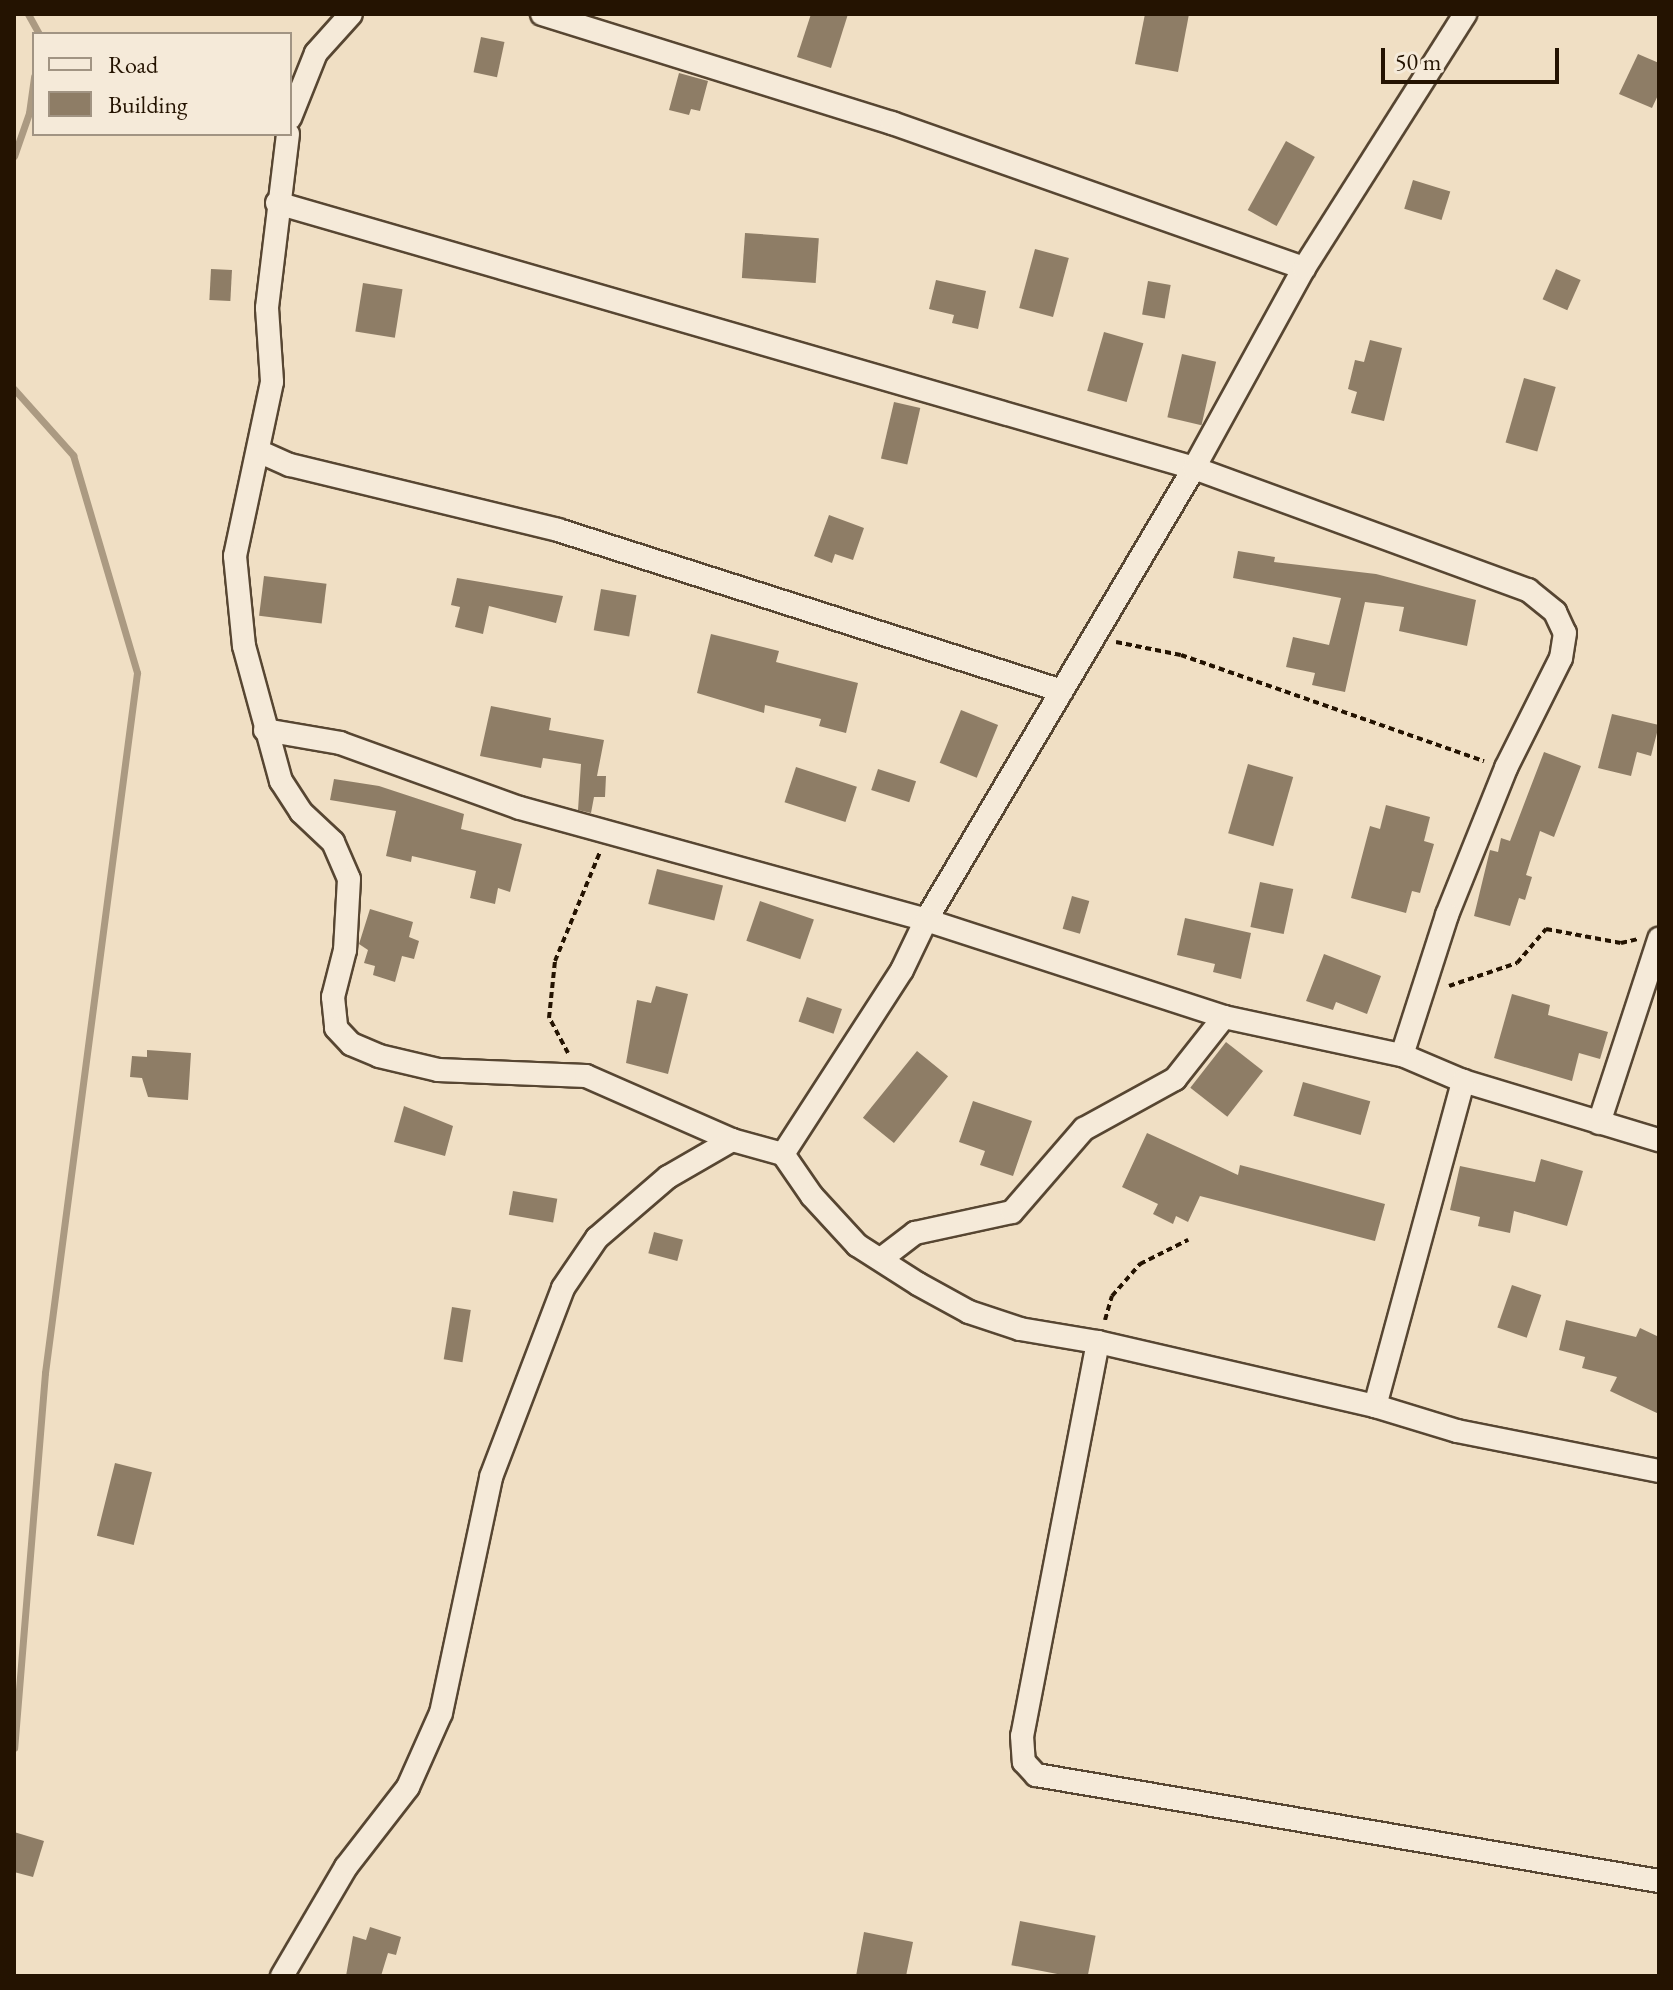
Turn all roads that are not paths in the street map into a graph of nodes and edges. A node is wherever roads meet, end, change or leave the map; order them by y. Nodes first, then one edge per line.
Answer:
1 (351, 14) edge
2 (542, 14) edge
3 (1465, 14) edge
4 (292, 113) edge
5 (288, 136) edge
6 (277, 203) junction
7 (1304, 268) junction
8 (258, 451) junction
9 (1194, 468) junction
10 (1062, 691) junction
11 (265, 730) junction
12 (926, 920) junction
13 (1657, 945) edge
14 (1224, 1017) junction
15 (1402, 1055) junction
16 (1463, 1081) junction
17 (1599, 1123) junction
18 (732, 1140) junction
19 (1659, 1140) edge
20 (783, 1154) junction
21 (881, 1259) junction
22 (1098, 1342) junction
23 (1375, 1406) junction
24 (1659, 1471) edge
25 (1659, 1881) edge
26 (282, 1976) edge

1 - 4 street
2 - 7 street
3 - 7 street
5 - 6 street
6 - 8 street
6 - 9 street
7 - 9 street
8 - 10 street
8 - 11 street
9 - 10 street
9 - 15 street
10 - 12 street
11 - 12 street
11 - 18 street
12 - 14 street
12 - 20 street
13 - 17 street
14 - 15 street
14 - 21 street
15 - 16 street
16 - 17 street
16 - 23 street
17 - 19 street
18 - 20 street
18 - 26 street
20 - 21 street
21 - 22 street
22 - 23 street
22 - 25 street
23 - 24 street

